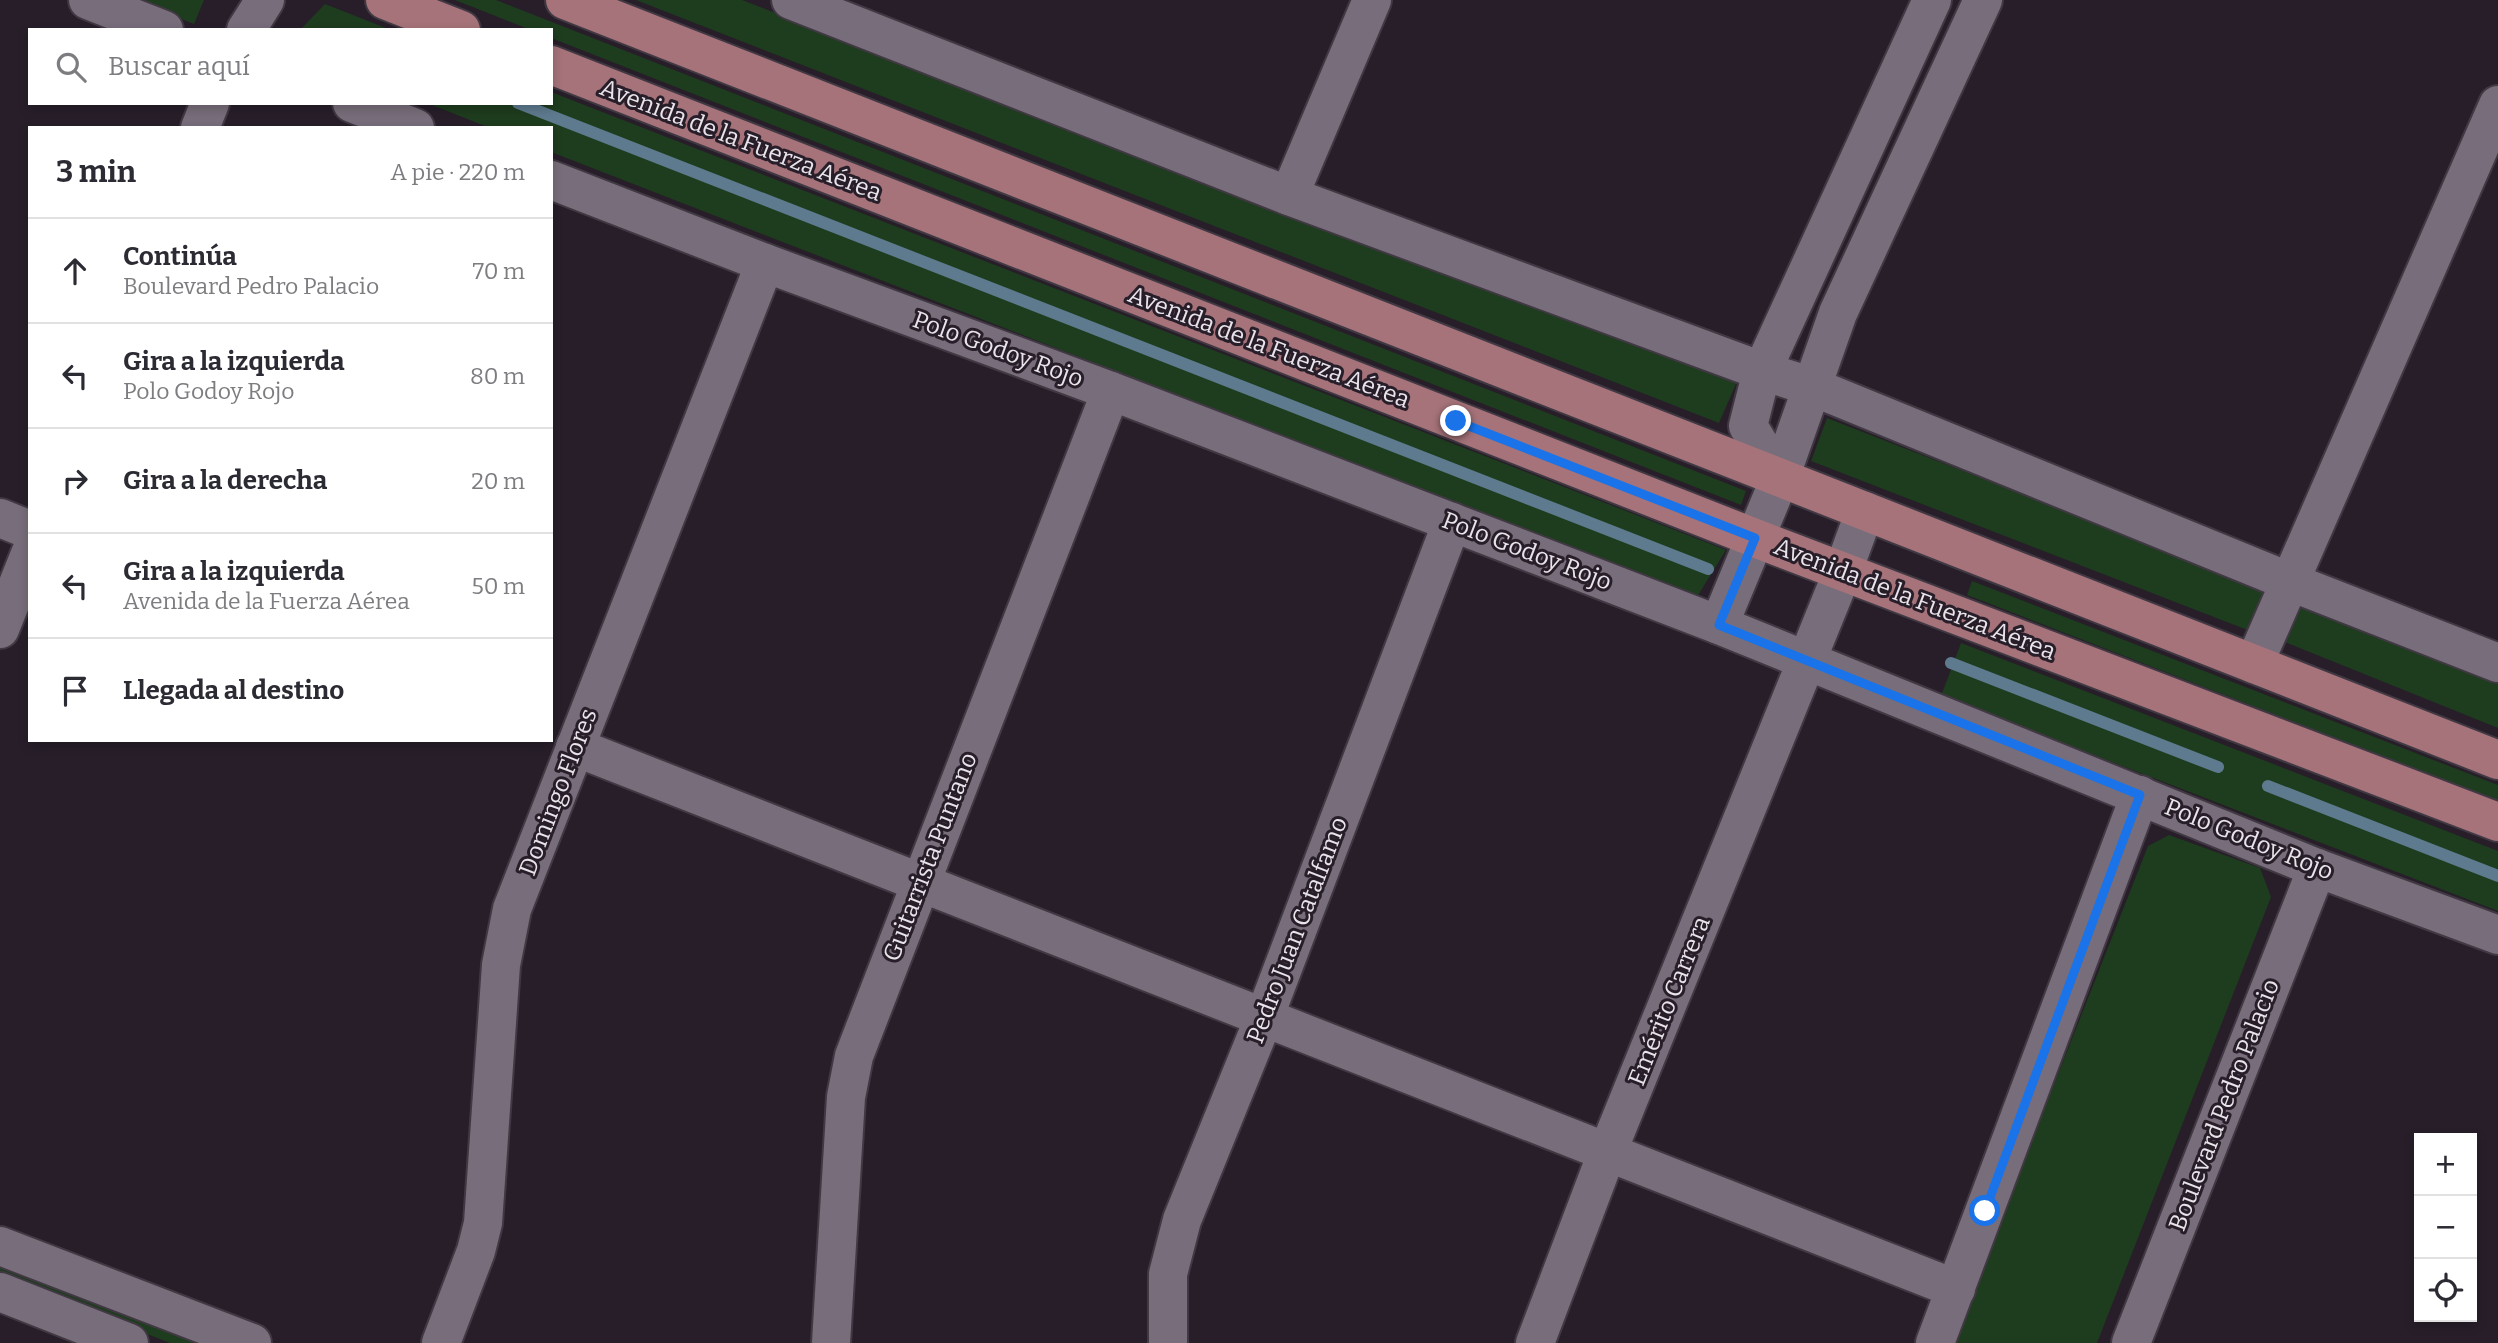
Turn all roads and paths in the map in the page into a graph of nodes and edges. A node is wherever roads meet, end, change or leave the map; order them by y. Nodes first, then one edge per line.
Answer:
1 (89, 0) edge
2 (265, 0) edge
3 (385, 0) edge
4 (565, 0) edge
5 (1372, 0) edge
6 (1932, 0) edge
7 (1983, 0) edge
8 (812, 4) edge
9 (159, 28) edge
10 (247, 28) edge
11 (456, 28) edge
12 (553, 66) edge
13 (209, 105) edge
14 (357, 105) edge
15 (2498, 105) edge
16 (201, 126) edge
17 (410, 126) edge
18 (553, 181) edge
19 (1289, 196) junction
20 (765, 263) junction
21 (1762, 371) junction
22 (1813, 387) junction
23 (1111, 391) junction
24 (1780, 478) junction
25 (1865, 511) junction
26 (0, 518) edge
27 (1452, 522) junction
28 (28, 529) edge
29 (1755, 538) junction
30 (28, 559) edge
31 (1843, 571) junction
32 (2288, 582) junction
33 (1719, 625) junction
34 (0, 629) edge
35 (1806, 660) junction
36 (2498, 663) edge
37 (2254, 664) junction
38 (575, 747) junction
39 (2498, 760) edge
40 (2140, 795) junction
41 (2498, 822) edge
42 (2317, 868) junction
43 (920, 881) junction
44 (2498, 935) edge
45 (1264, 1018) junction
46 (1607, 1153) junction
47 (0, 1246) edge
48 (1956, 1289) junction
49 (0, 1292) edge
50 (129, 1343) edge
51 (252, 1343) edge
52 (441, 1343) edge
53 (831, 1343) edge
54 (1168, 1343) edge
55 (1535, 1343) edge
56 (1935, 1343) edge
57 (2132, 1343) edge

1 - 9 street
2 - 10 street
3 - 11 main road
4 - 24 main road
5 - 19 street
6 - 21 street
7 - 22 street
8 - 19 street
12 - 29 main road, Avenida de la Fuerza Aérea
13 - 16 street
14 - 17 street
15 - 32 street
18 - 20 street, Polo Godoy Rojo
19 - 21 street
20 - 23 street, Polo Godoy Rojo
20 - 38 street, Domingo Flores
21 - 22 street
21 - 24 street
22 - 24 street
22 - 32 street
23 - 27 street, Polo Godoy Rojo
23 - 43 street, Guitarrista Puntano
24 - 25 main road
24 - 29 street
25 - 31 street, Emérito Carrera
25 - 37 main road
26 - 28 street
27 - 33 street, Polo Godoy Rojo
27 - 45 street, Pedro Juan Catalfamo
29 - 31 main road, Avenida de la Fuerza Aérea
29 - 33 street
30 - 34 street
31 - 35 street, Emérito Carrera
31 - 41 main road, Avenida de la Fuerza Aérea
32 - 36 street
32 - 37 street
33 - 35 street, Polo Godoy Rojo
35 - 40 street, Polo Godoy Rojo
35 - 46 street, Emérito Carrera
37 - 39 main road
38 - 43 street
38 - 52 street, Domingo Flores
40 - 42 street, Polo Godoy Rojo
40 - 48 street
42 - 44 street, Polo Godoy Rojo
42 - 57 street, Boulevard Pedro Palacio
43 - 45 street
43 - 53 street, Guitarrista Puntano
45 - 46 street
45 - 54 street, Pedro Juan Catalfamo
46 - 48 street
46 - 55 street, Emérito Carrera
47 - 51 street
48 - 56 street
49 - 50 street

